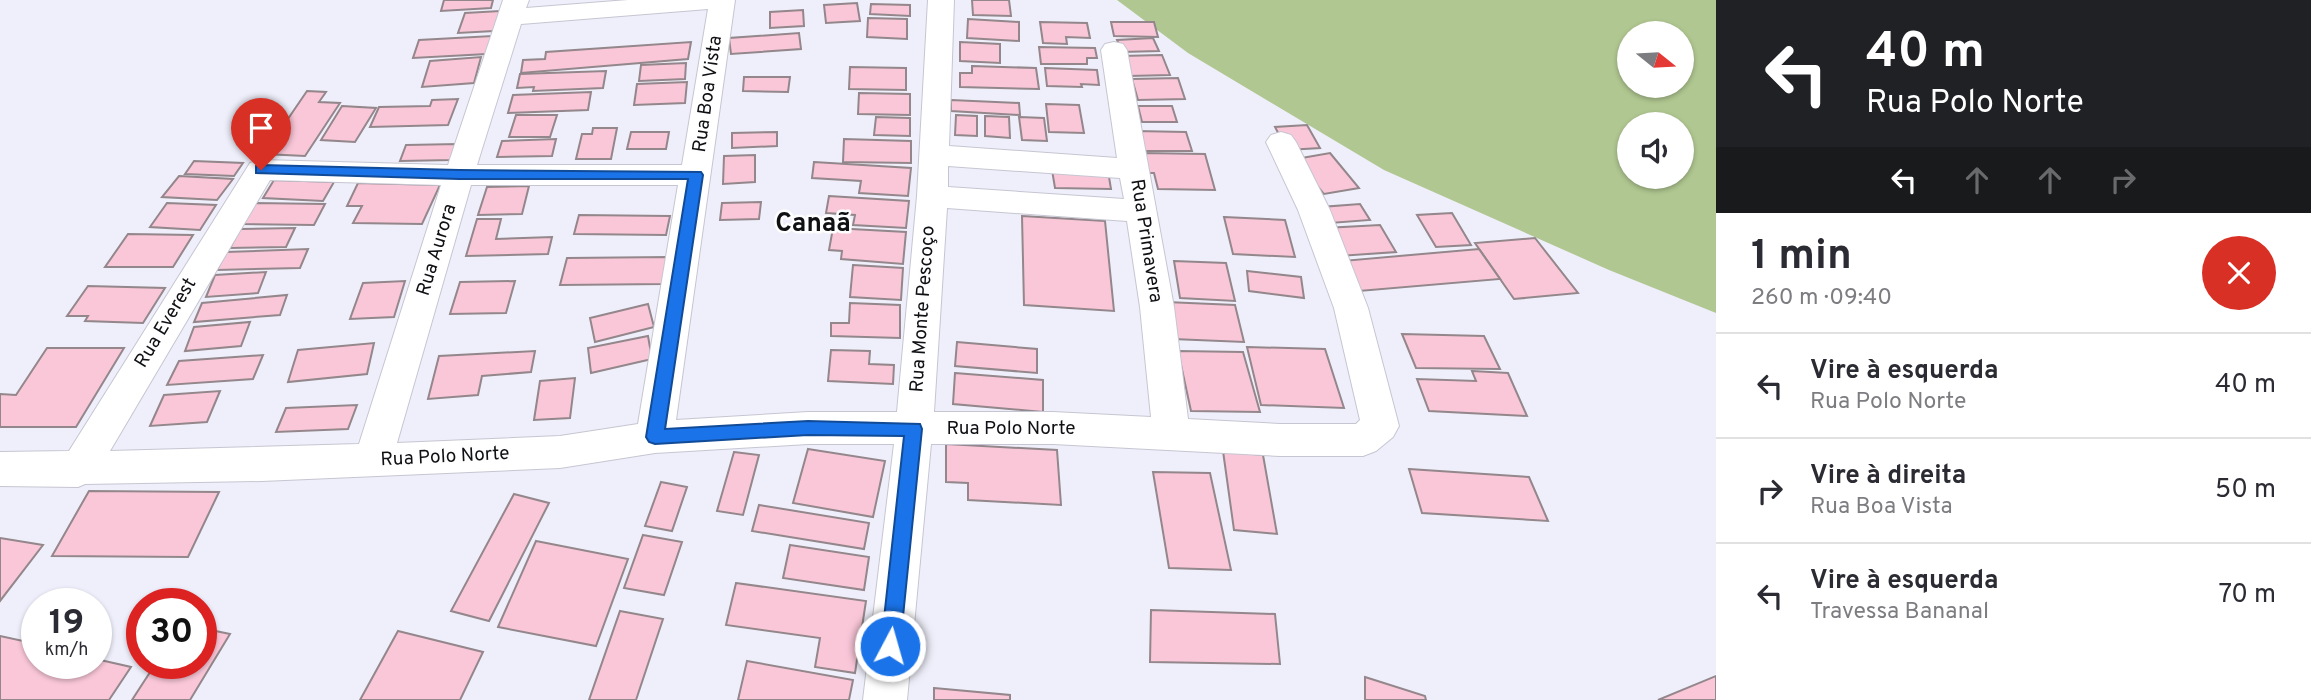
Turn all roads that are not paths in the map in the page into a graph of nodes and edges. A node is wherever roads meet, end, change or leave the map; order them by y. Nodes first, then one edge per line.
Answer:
1 (722, 0) edge
2 (941, 0) edge
3 (514, 9) edge
4 (1114, 50) dead end
5 (1281, 142) dead end
6 (934, 155) junction
7 (1135, 169) junction
8 (459, 175) junction
9 (696, 175) junction
10 (932, 196) junction
11 (1142, 211) junction
12 (914, 429) junction
13 (1171, 433) junction
14 (655, 437) junction
15 (373, 461) junction
16 (0, 469) edge
17 (78, 470) junction
18 (885, 700) edge

1 - 3 street
1 - 9 street, Rua Boa Vista
2 - 6 street, Rua Monte Pescoço
3 - 8 street, Rua Aurora
4 - 7 street, Rua Primavera
5 - 13 street, Rua Polo Norte
6 - 7 street
6 - 10 street, Rua Monte Pescoço
7 - 11 street, Rua Primavera
8 - 9 street
8 - 15 street, Rua Aurora
8 - 17 street, Rua Everest
9 - 14 street, Rua Boa Vista
10 - 11 street
10 - 12 street, Rua Monte Pescoço
11 - 13 street, Rua Primavera
12 - 13 street, Rua Polo Norte
12 - 14 street, Rua Polo Norte
12 - 18 street, Rua Monte Pescoço
14 - 15 street, Rua Polo Norte
15 - 17 street, Rua Polo Norte
16 - 17 street, Rua Polo Norte

